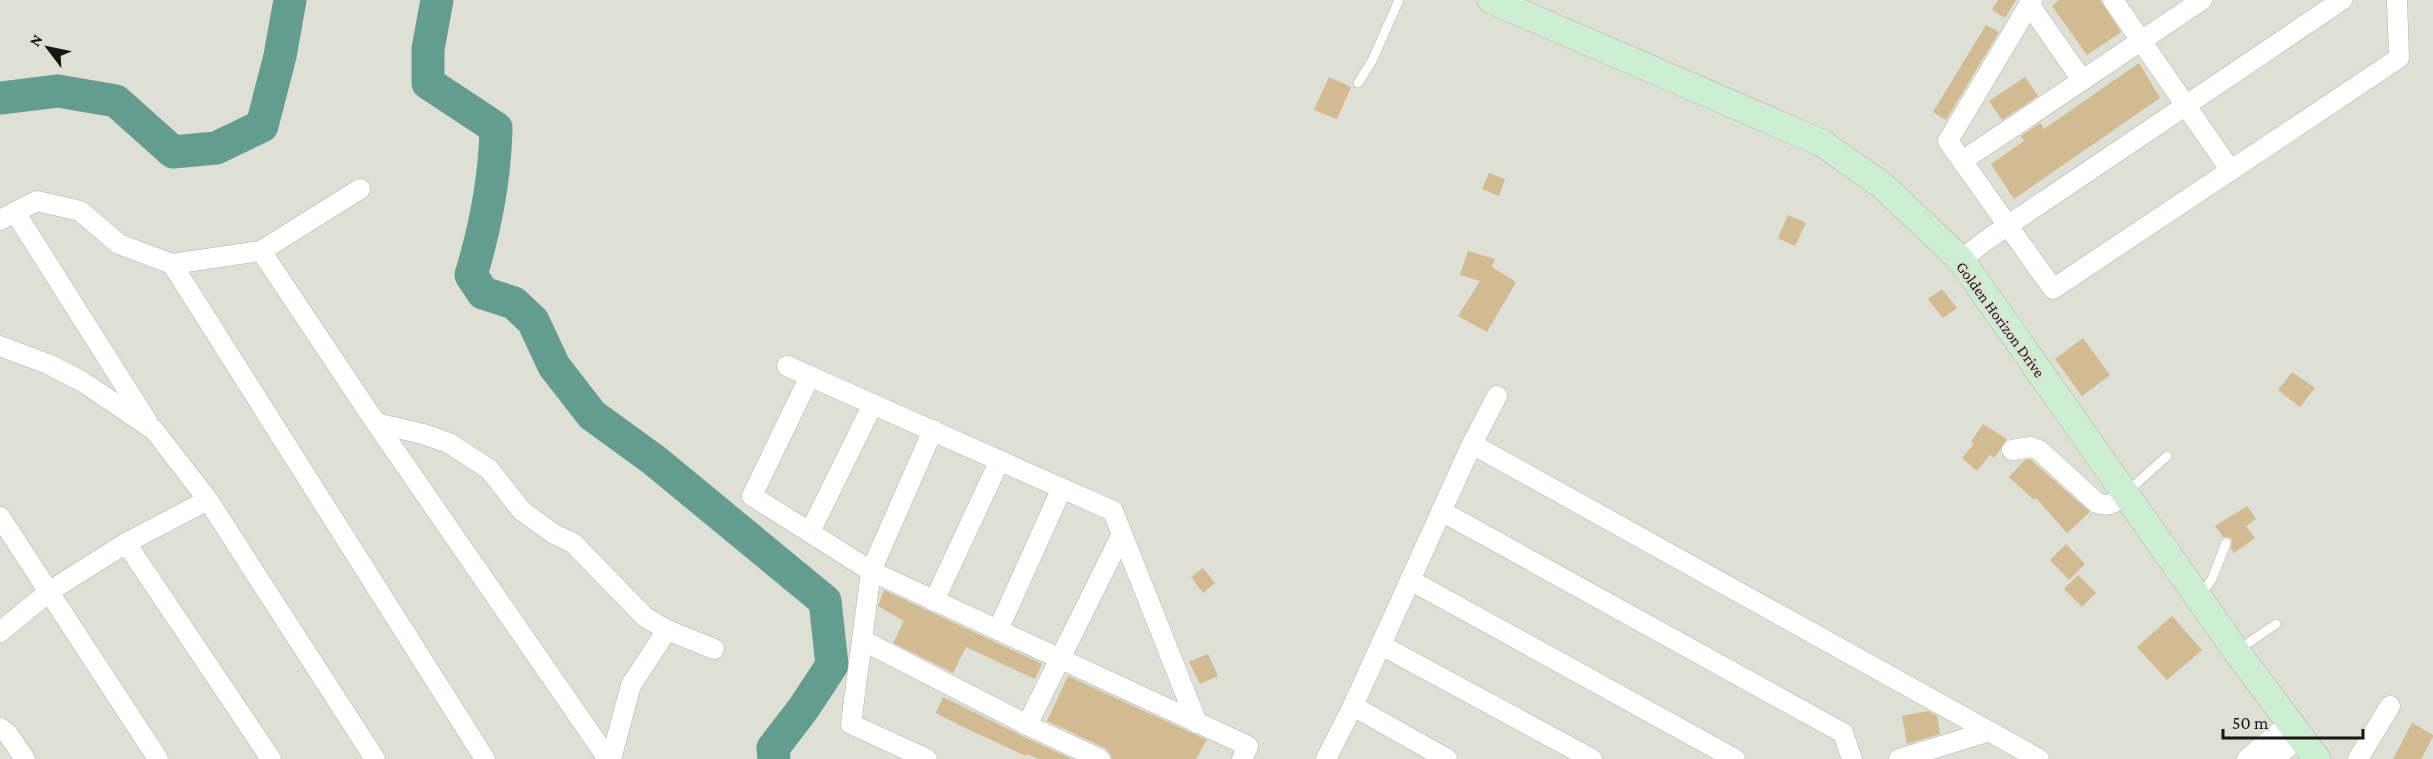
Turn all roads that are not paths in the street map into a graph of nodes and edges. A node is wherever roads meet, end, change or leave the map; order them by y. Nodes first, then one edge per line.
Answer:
1 (1399, 0) edge
2 (1491, 0) edge
3 (2113, 0) edge
4 (2202, 0) edge
5 (2342, 0) edge
6 (2397, 0) edge
7 (2031, 2) edge
8 (2141, 41) junction
9 (2082, 81) junction
10 (1358, 83) dead end
11 (2186, 105) junction
12 (1962, 161) junction
13 (2231, 171) junction
14 (360, 189) dead end
15 (8, 216) edge
16 (2008, 226) junction
17 (261, 250) junction
18 (1961, 261) junction
19 (172, 264) junction
20 (0, 346) edge
21 (787, 366) dead end
22 (810, 376) junction
23 (1497, 396) dead end
24 (873, 404) junction
25 (375, 423) junction
26 (154, 430) junction
27 (933, 430) junction
28 (1472, 444) junction
29 (2012, 450) dead end
30 (2168, 456) dead end
31 (999, 460) junction
32 (1062, 488) junction
33 (2125, 494) junction
34 (208, 500) junction
35 (1441, 511) junction
36 (0, 517) edge
37 (810, 532) junction
38 (1122, 534) junction
39 (126, 543) junction
40 (2226, 543) dead end
41 (871, 571) junction
42 (1410, 580) junction
43 (50, 591) junction
44 (2199, 598) junction
45 (934, 601) junction
46 (2276, 624) dead end
47 (667, 630) junction
48 (998, 630) junction
49 (0, 632) edge
50 (862, 640) junction
51 (1381, 645) junction
52 (714, 650) dead end
53 (2236, 651) junction
54 (1060, 659) junction
55 (1353, 706) junction
56 (2390, 706) dead end
57 (1197, 723) junction
58 (1027, 725) junction
59 (0, 728) edge
60 (2296, 730) junction
61 (1987, 732) junction
62 (25, 759) edge
63 (158, 759) edge
64 (271, 759) edge
65 (375, 759) edge
66 (485, 759) edge
67 (610, 759) edge
68 (927, 759) edge
69 (1100, 759) edge
70 (1242, 759) edge
71 (1326, 759) edge
72 (1447, 759) edge
73 (1592, 759) edge
74 (1735, 759) edge
75 (1852, 759) edge
76 (1899, 759) edge
77 (2039, 759) edge
78 (2247, 759) edge
79 (2273, 759) edge
80 (2316, 759) edge
81 (2358, 759) edge

1 - 10 lane
2 - 18 street, Golden Horizon Drive
3 - 8 street
4 - 8 street
5 - 11 street
6 - 13 street
7 - 9 street
7 - 12 street
8 - 9 street
8 - 11 street
9 - 12 street
11 - 13 street
11 - 16 street
12 - 16 street
13 - 16 street
14 - 17 street
15 - 19 street
15 - 26 street
16 - 18 street
17 - 19 street
17 - 25 street
18 - 33 street, Golden Horizon Drive
19 - 66 street
20 - 26 street
21 - 22 street
22 - 24 street
22 - 37 street
23 - 28 street
24 - 27 street
24 - 37 street
25 - 47 street
25 - 67 street
26 - 34 street
27 - 31 street
27 - 41 street
28 - 35 street
28 - 61 street
29 - 33 street
30 - 33 lane
31 - 32 street
31 - 45 street
32 - 38 street
32 - 48 street
33 - 44 street, Golden Horizon Drive
34 - 39 street
34 - 65 street
35 - 42 street
35 - 75 street
36 - 43 street
37 - 41 street
38 - 54 street
38 - 57 street
39 - 43 street
39 - 64 street
40 - 44 lane
41 - 45 street
41 - 50 street
42 - 51 street
42 - 74 street
43 - 49 street
43 - 63 street
44 - 53 street, Golden Horizon Drive
45 - 48 street
46 - 53 lane
47 - 52 street
47 - 67 street
48 - 54 street
50 - 58 street
50 - 68 street
51 - 55 street
51 - 73 street
53 - 60 street, Golden Horizon Drive
54 - 57 street
54 - 58 street
55 - 71 street
55 - 72 street
56 - 81 street
57 - 70 street
58 - 69 street
59 - 62 street
60 - 78 street
60 - 79 street
60 - 80 street, Golden Horizon Drive
61 - 76 street
61 - 77 street

